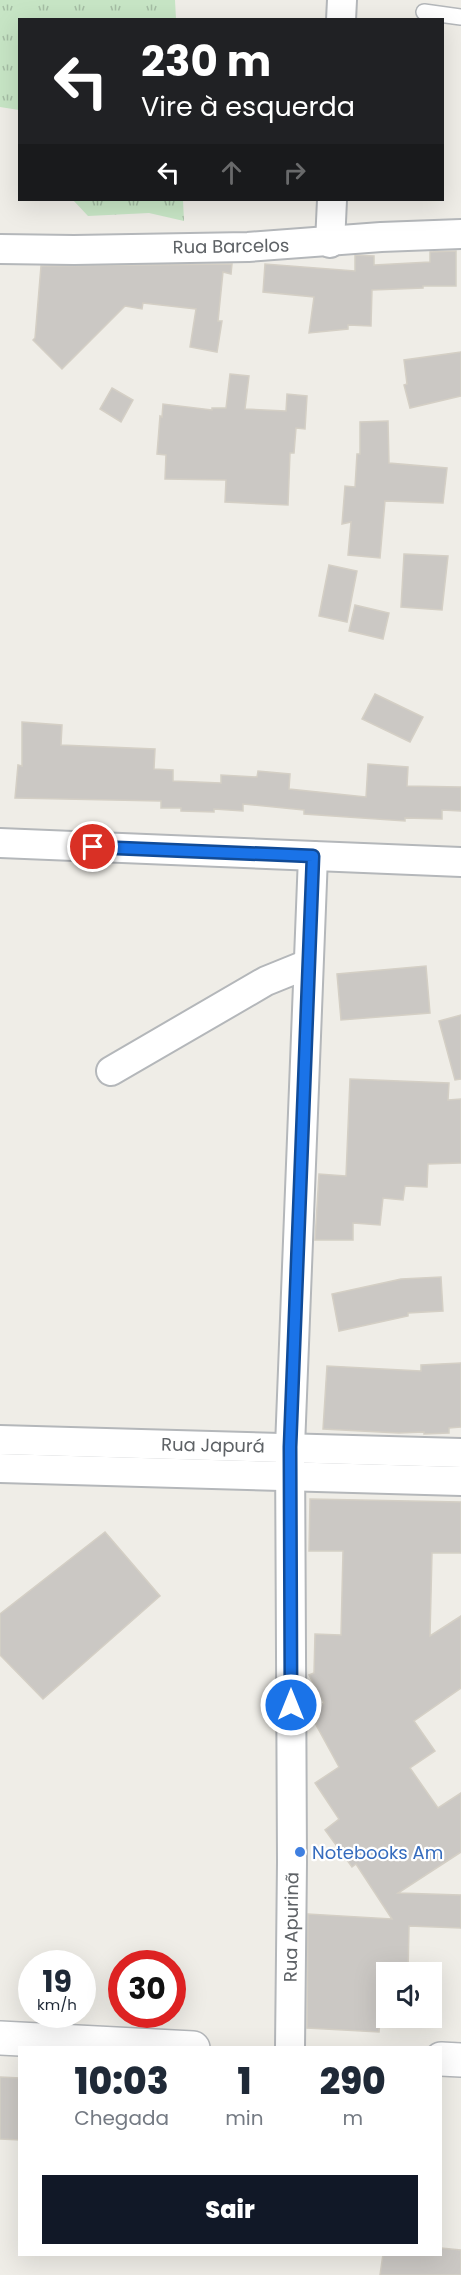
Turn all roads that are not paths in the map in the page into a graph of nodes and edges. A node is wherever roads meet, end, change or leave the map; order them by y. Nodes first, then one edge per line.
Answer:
1 (342, 0) edge
2 (424, 12) dead end
3 (461, 17) edge
4 (341, 18) edge
5 (332, 201) edge
6 (461, 234) edge
7 (330, 243) junction
8 (0, 249) edge
9 (0, 843) edge
10 (0, 859) edge
11 (461, 862) edge
12 (312, 863) junction
13 (461, 876) edge
14 (308, 964) junction
15 (111, 1071) dead end
16 (0, 1440) edge
17 (290, 1447) junction
18 (461, 1453) edge
19 (0, 1468) edge
20 (290, 1476) junction
21 (461, 1480) edge
22 (0, 2038) edge
23 (154, 2046) edge
24 (290, 2046) edge
25 (442, 2059) edge
26 (461, 2060) edge

1 - 4 street
2 - 3 lane
5 - 7 street
6 - 7 street, Rua Barcelos
7 - 8 street, Rua Barcelos
9 - 12 street
10 - 12 street
11 - 12 street
12 - 13 street
12 - 14 street, Rua Apurinã
14 - 15 street
14 - 17 street, Rua Apurinã
16 - 17 street, Rua Japurá
17 - 18 street, Rua Japurá
17 - 20 street, Rua Apurinã
19 - 20 street, Rua Japurá
20 - 21 street, Rua Japurá
20 - 24 street, Rua Apurinã
22 - 23 street
25 - 26 street

